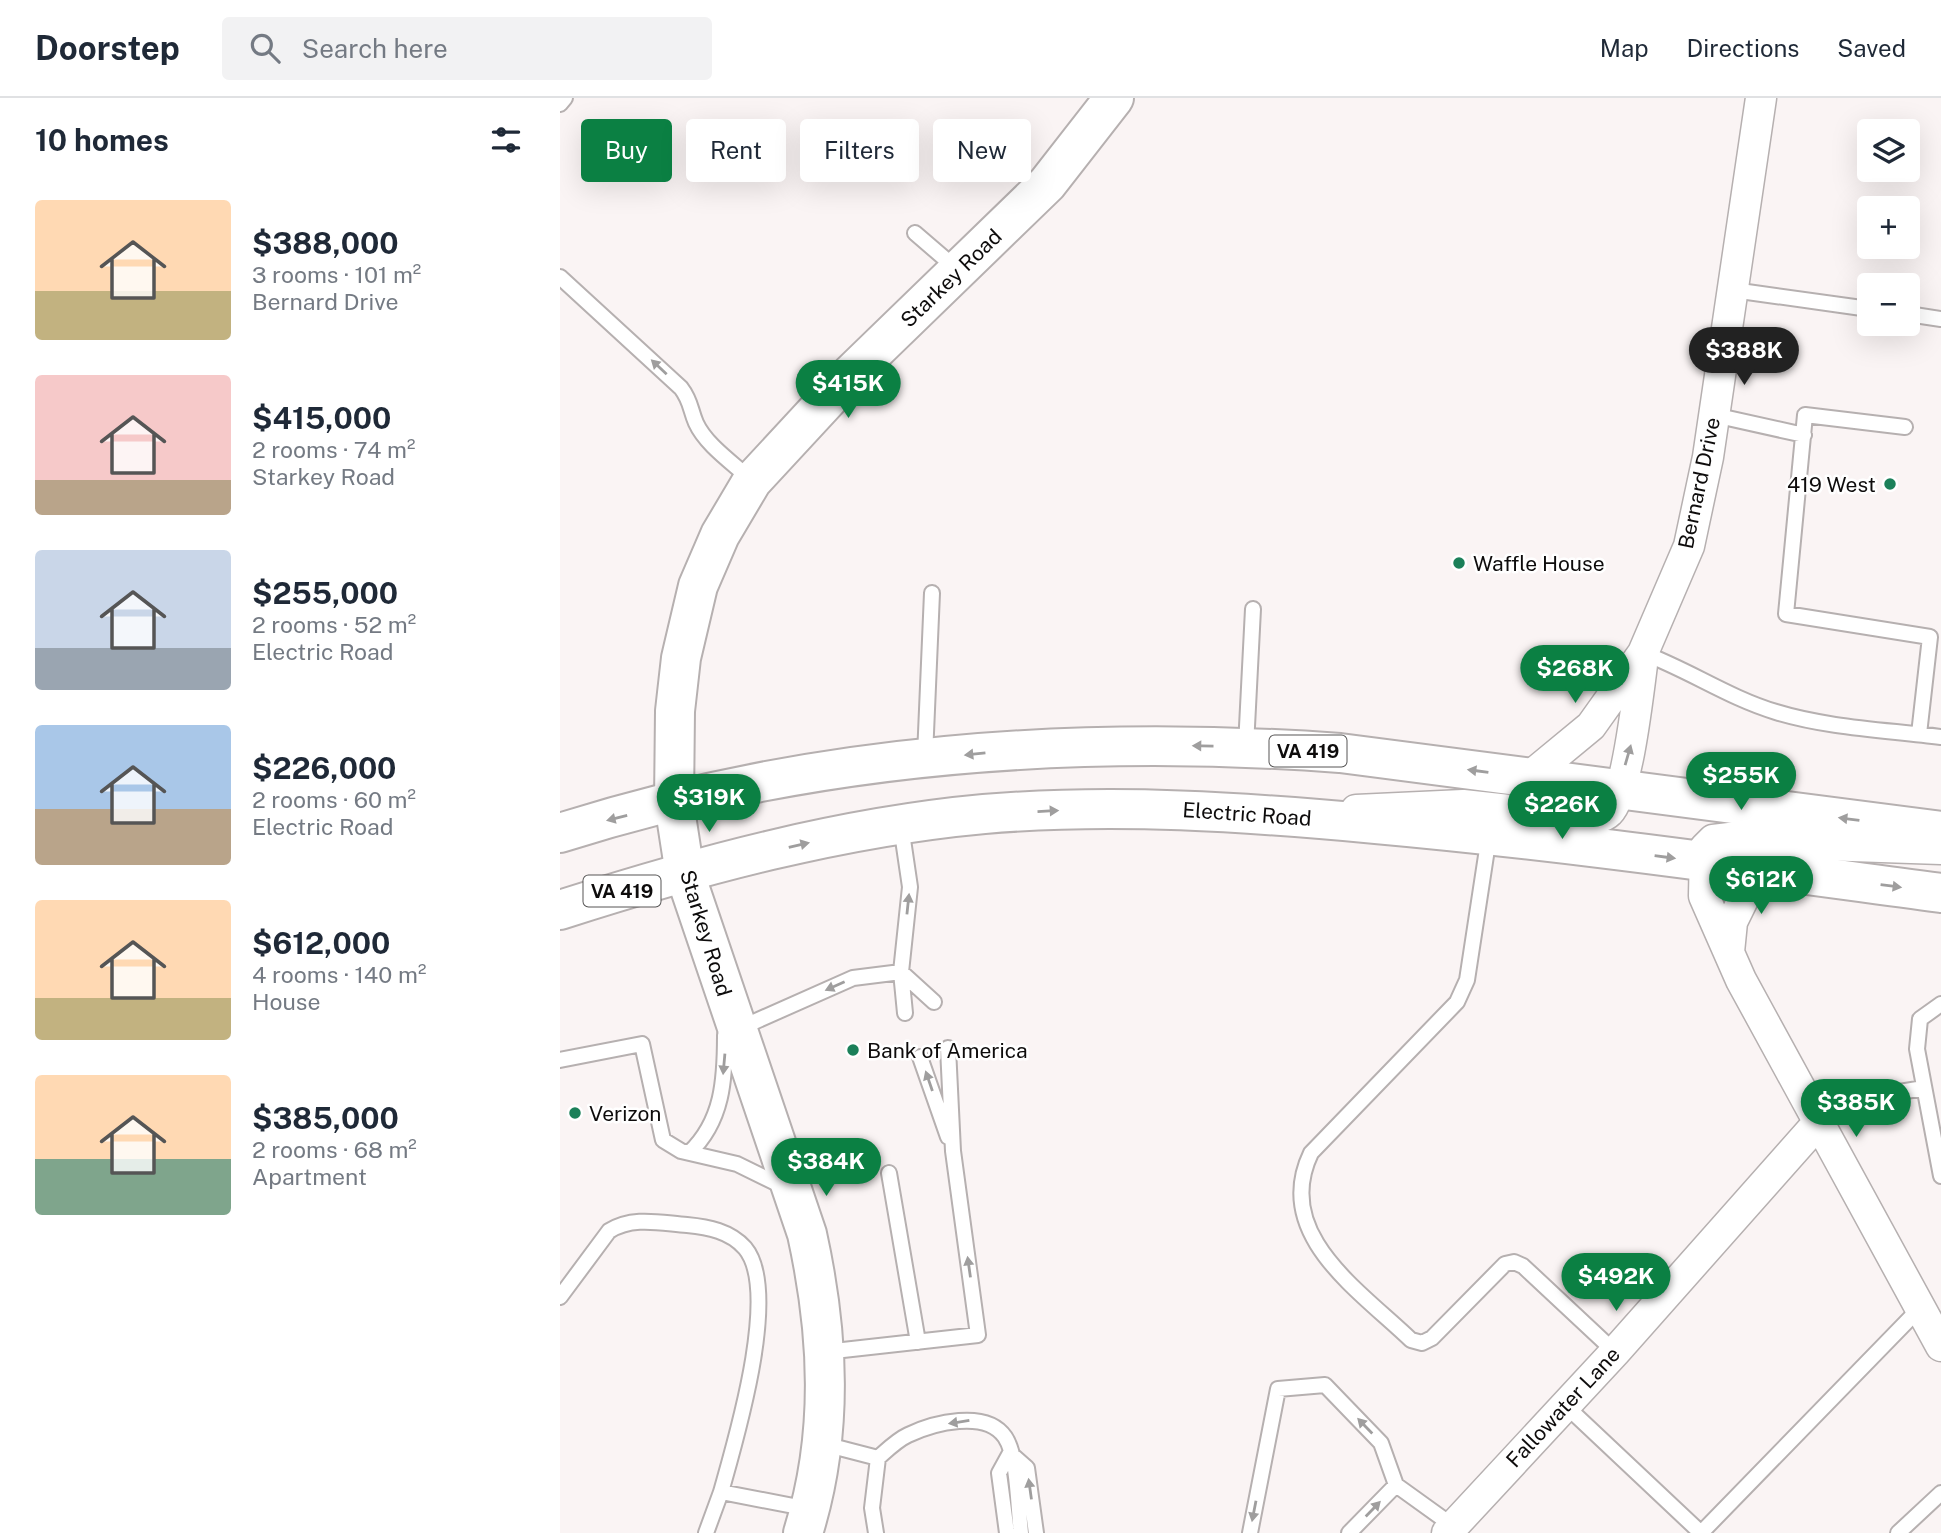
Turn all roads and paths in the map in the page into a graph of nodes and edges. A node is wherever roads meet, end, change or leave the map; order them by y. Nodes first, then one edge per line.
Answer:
1 (565, 98) edge
2 (1114, 98) edge
3 (1761, 98) edge
4 (560, 104) edge
5 (915, 233) dead end
6 (959, 271) junction
7 (560, 277) edge
8 (1733, 290) junction
9 (1857, 307) edge
10 (1920, 316) edge
11 (1941, 319) edge
12 (1714, 415) junction
13 (1905, 427) dead end
14 (1804, 435) junction
15 (752, 481) junction
16 (932, 593) dead end
17 (1253, 609) dead end
18 (1643, 653) junction
19 (1919, 734) junction
20 (1941, 737) edge
21 (1246, 746) junction
22 (925, 759) junction
23 (1528, 778) junction
24 (1618, 789) junction
25 (674, 803) junction
26 (1310, 818) junction
27 (901, 824) junction
28 (1941, 831) edge
29 (560, 833) edge
30 (1489, 834) junction
31 (1941, 849) edge
32 (1703, 862) junction
33 (1758, 869) junction
34 (685, 874) junction
35 (1941, 893) edge
36 (560, 910) edge
37 (1729, 952) junction
38 (901, 972) junction
39 (934, 1002) dead end
40 (1941, 1004) edge
41 (731, 1013) junction
42 (905, 1013) dead end
43 (948, 1048) dead end
44 (920, 1057) dead end
45 (560, 1060) edge
46 (1924, 1088) junction
47 (1818, 1123) junction
48 (953, 1151) junction
49 (689, 1153) junction
50 (889, 1172) dead end
51 (1941, 1176) edge
52 (793, 1192) junction
53 (560, 1297) edge
54 (1920, 1308) junction
55 (918, 1342) junction
56 (1941, 1346) edge
57 (825, 1352) junction
58 (1615, 1352) junction
59 (1565, 1405) junction
60 (822, 1444) junction
61 (1010, 1452) junction
62 (878, 1458) junction
63 (1396, 1485) junction
64 (720, 1492) junction
65 (1941, 1493) edge
66 (806, 1521) edge
67 (1450, 1530) edge
68 (706, 1533) edge
69 (876, 1533) edge
70 (1007, 1533) edge
71 (1021, 1533) edge
72 (1036, 1533) edge
73 (1250, 1533) edge
74 (1349, 1533) edge
75 (1898, 1533) edge

1 - 4 lane
2 - 6 main road, Starkey Road
3 - 8 street, Bernard Drive
5 - 6 lane
6 - 15 main road, Starkey Road
15 -> 7 lane
8 - 9 lane
8 - 12 street, Bernard Drive
10 - 11 lane
12 - 14 lane
12 - 18 street, Bernard Drive
13 - 14 lane
14 - 19 lane
15 - 25 main road, Starkey Road
16 - 22 lane
17 - 21 lane
18 - 19 lane
18 - 23 street, Bernard Drive
24 -> 18 street, Bernard Drive
19 - 20 lane
21 -> 22 main road, VA 419
23 -> 21 main road, VA 419
22 - 25 main road, VA 419
23 - 24 main road, VA 419
24 - 26 street, Bernard Drive
28 -> 24 main road, VA 419
25 -> 29 main road, VA 419
25 - 34 main road, Starkey Road
27 -> 26 main road, Electric Road / VA 419
26 - 30 main road, Electric Road / VA 419
34 -> 27 main road, Electric Road / VA 419
38 -> 27 lane
30 -> 32 main road, Electric Road / VA 419
30 - 58 lane
31 - 32 street
32 - 33 main road, Electric Road / VA 419
32 - 37 street
33 -> 35 main road, Electric Road / VA 419
33 - 37 street
34 - 36 main road, Electric Road / VA 419
34 - 41 main road, Starkey Road
37 - 47 street
38 - 39 lane
38 -> 41 lane
38 - 42 lane
40 - 46 lane
41 -> 49 lane
41 - 52 main road, Starkey Road
43 - 48 lane
48 -> 44 lane
45 - 49 lane
46 - 47 lane
46 - 51 lane
47 - 54 street
47 - 58 street, Fallowater Lane
55 -> 48 lane
49 - 52 lane
50 - 55 lane
52 - 57 main road, Starkey Road
53 - 64 lane
54 - 56 street
54 - 59 lane
55 - 57 lane
57 - 60 main road, Starkey Road
58 - 59 street, Fallowater Lane
59 - 67 street, Fallowater Lane
60 - 62 lane
60 - 66 main road, Starkey Road
61 -> 62 lane
61 - 70 lane
61 - 71 lane
72 -> 61 lane
62 - 69 lane
63 - 67 lane
63 -> 73 lane
74 -> 63 lane
64 - 66 lane
64 - 68 lane
65 - 75 lane

